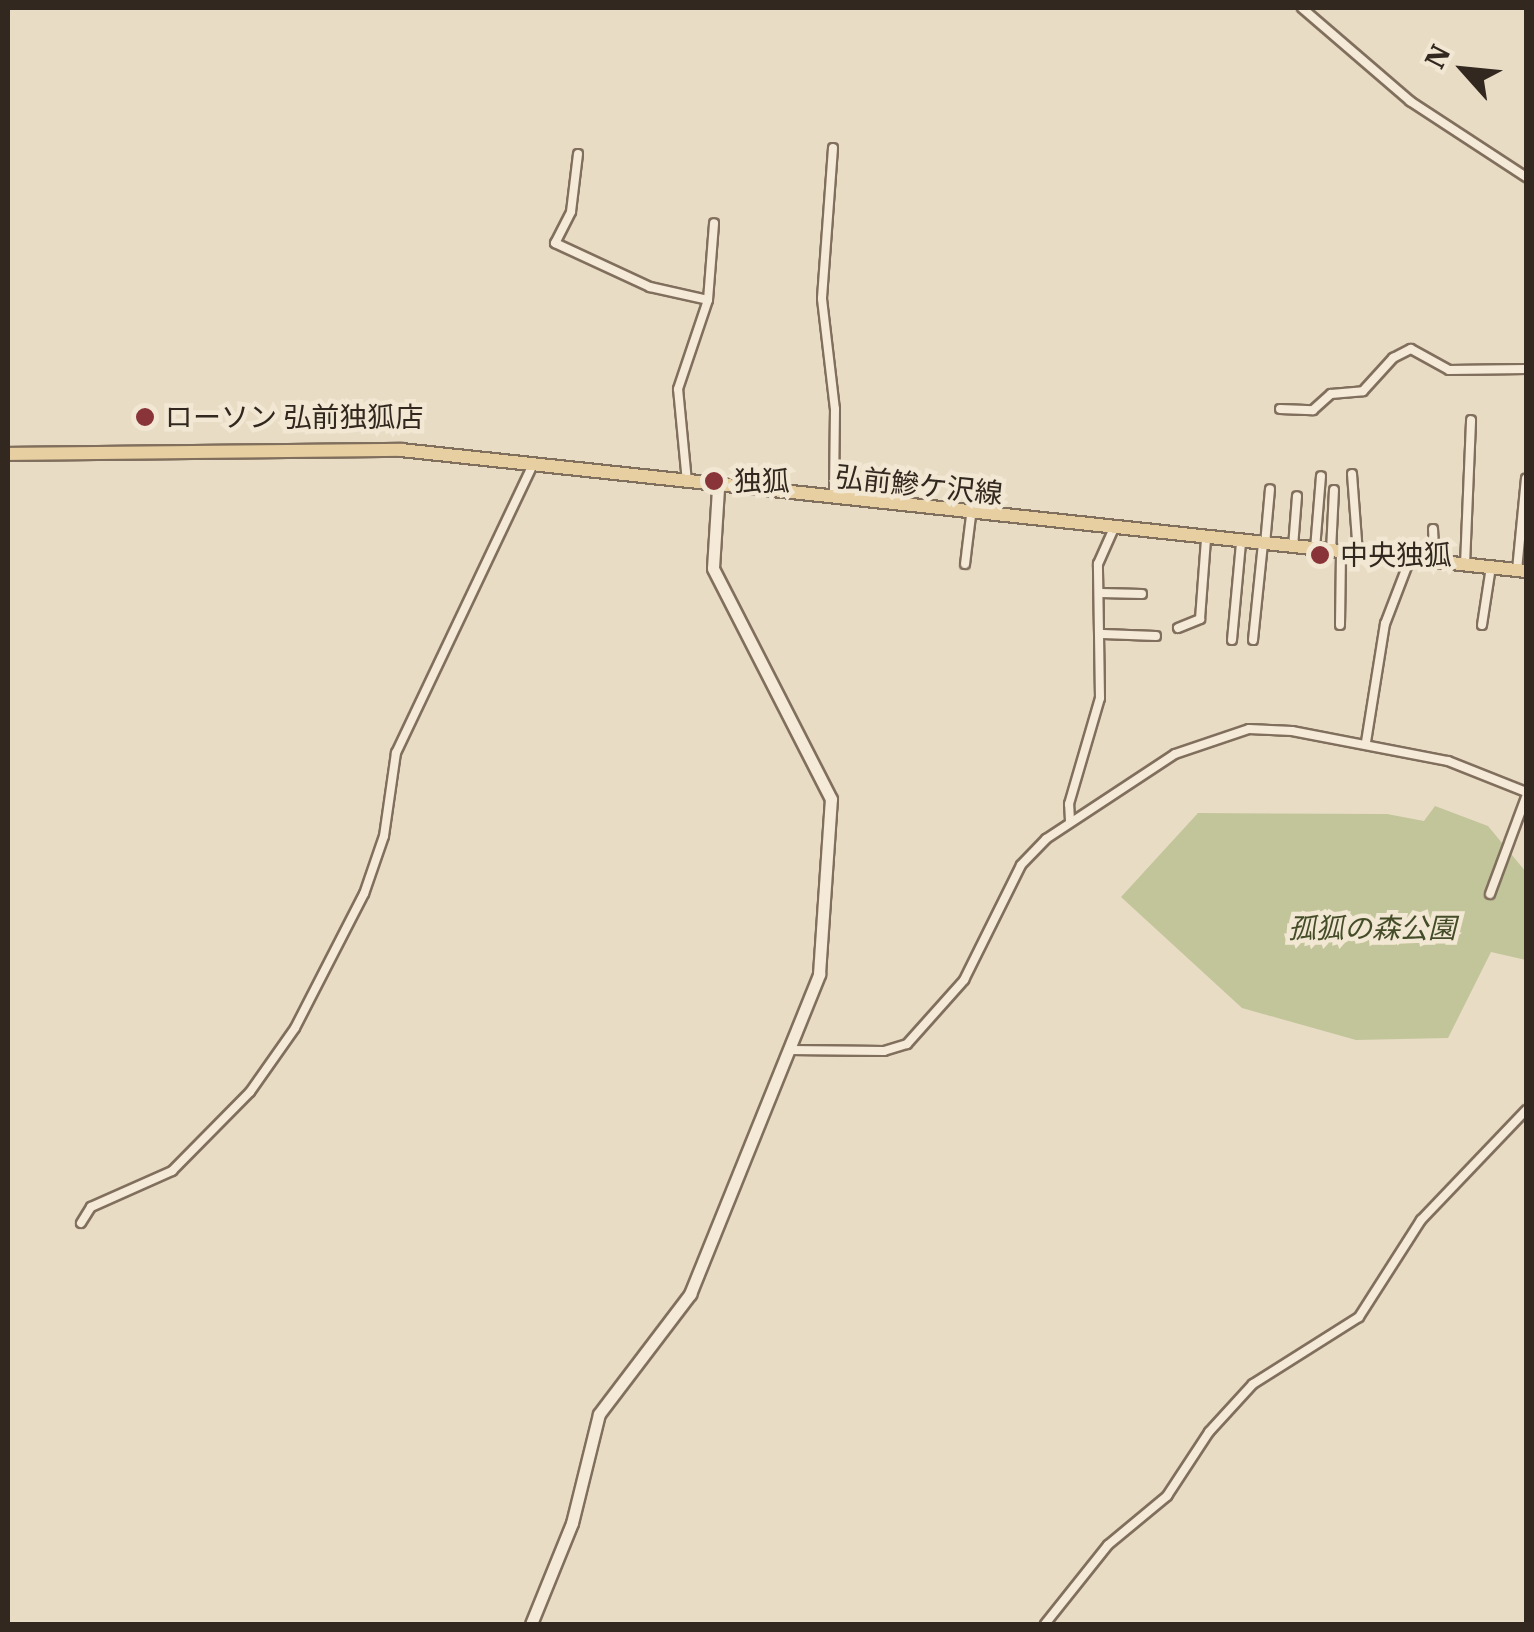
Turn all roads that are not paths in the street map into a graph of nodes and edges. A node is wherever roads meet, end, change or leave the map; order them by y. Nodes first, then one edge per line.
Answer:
1 (1302, 8) edge
2 (834, 148) dead end
3 (578, 154) dead end
4 (1526, 178) edge
5 (714, 223) dead end
6 (708, 300) junction
7 (1526, 369) edge
8 (1280, 408) dead end
9 (1471, 420) dead end
10 (8, 454) edge
11 (532, 467) junction
12 (1352, 474) dead end
13 (1321, 476) dead end
14 (1526, 478) edge
15 (687, 484) junction
16 (718, 488) junction
17 (1270, 489) dead end
18 (1334, 490) dead end
19 (1297, 496) dead end
20 (834, 501) junction
21 (971, 516) junction
22 (1433, 528) dead end
23 (1113, 530) junction
24 (1206, 540) junction
25 (1242, 543) junction
26 (1264, 544) junction
27 (1293, 547) junction
28 (1314, 549) junction
29 (1336, 551) junction
30 (1358, 554) junction
31 (1410, 559) junction
32 (1435, 562) junction
33 (965, 564) dead end
34 (1465, 565) junction
35 (1491, 567) junction
36 (1522, 571) edge
37 (1102, 593) junction
38 (1142, 594) dead end
39 (1340, 625) dead end
40 (1482, 625) dead end
41 (1178, 628) dead end
42 (1103, 634) junction
43 (1156, 636) dead end
44 (1232, 640) dead end
45 (1254, 640) dead end
46 (1366, 742) junction
47 (1526, 795) edge
48 (1070, 821) junction
49 (1490, 894) dead end
50 (790, 1050) junction
51 (1526, 1110) edge
52 (81, 1223) dead end
53 (531, 1624) edge
54 (1044, 1624) edge

1 - 4 street
2 - 20 street
3 - 6 street
5 - 6 street
6 - 15 street
7 - 8 street
9 - 34 street
10 - 11 main road, 弘前鰺ケ沢線
11 - 15 main road, 弘前鰺ケ沢線
11 - 52 street
12 - 30 street
13 - 28 street
14 - 36 street
15 - 16 main road, 弘前鰺ケ沢線
16 - 20 main road, 弘前鰺ケ沢線
16 - 50 street
17 - 26 street
18 - 29 street
19 - 27 street
20 - 21 main road, 弘前鰺ケ沢線
21 - 23 main road, 弘前鰺ケ沢線
21 - 33 street
22 - 32 street
23 - 24 main road, 弘前鰺ケ沢線
23 - 37 street
24 - 25 main road, 弘前鰺ケ沢線
24 - 41 street
25 - 26 main road, 弘前鰺ケ沢線
25 - 44 street
26 - 27 main road, 弘前鰺ケ沢線
26 - 45 street
27 - 28 main road, 弘前鰺ケ沢線
28 - 29 main road, 弘前鰺ケ沢線
29 - 30 main road, 弘前鰺ケ沢線
29 - 39 street
30 - 31 main road, 弘前鰺ケ沢線
31 - 32 main road, 弘前鰺ケ沢線
31 - 46 street
32 - 34 main road, 弘前鰺ケ沢線
34 - 35 main road, 弘前鰺ケ沢線
35 - 36 main road, 弘前鰺ケ沢線
35 - 40 street
37 - 38 street
37 - 42 street
42 - 43 street
42 - 48 street
46 - 47 street
46 - 48 street
47 - 49 street
48 - 50 street
50 - 53 street
51 - 54 street

